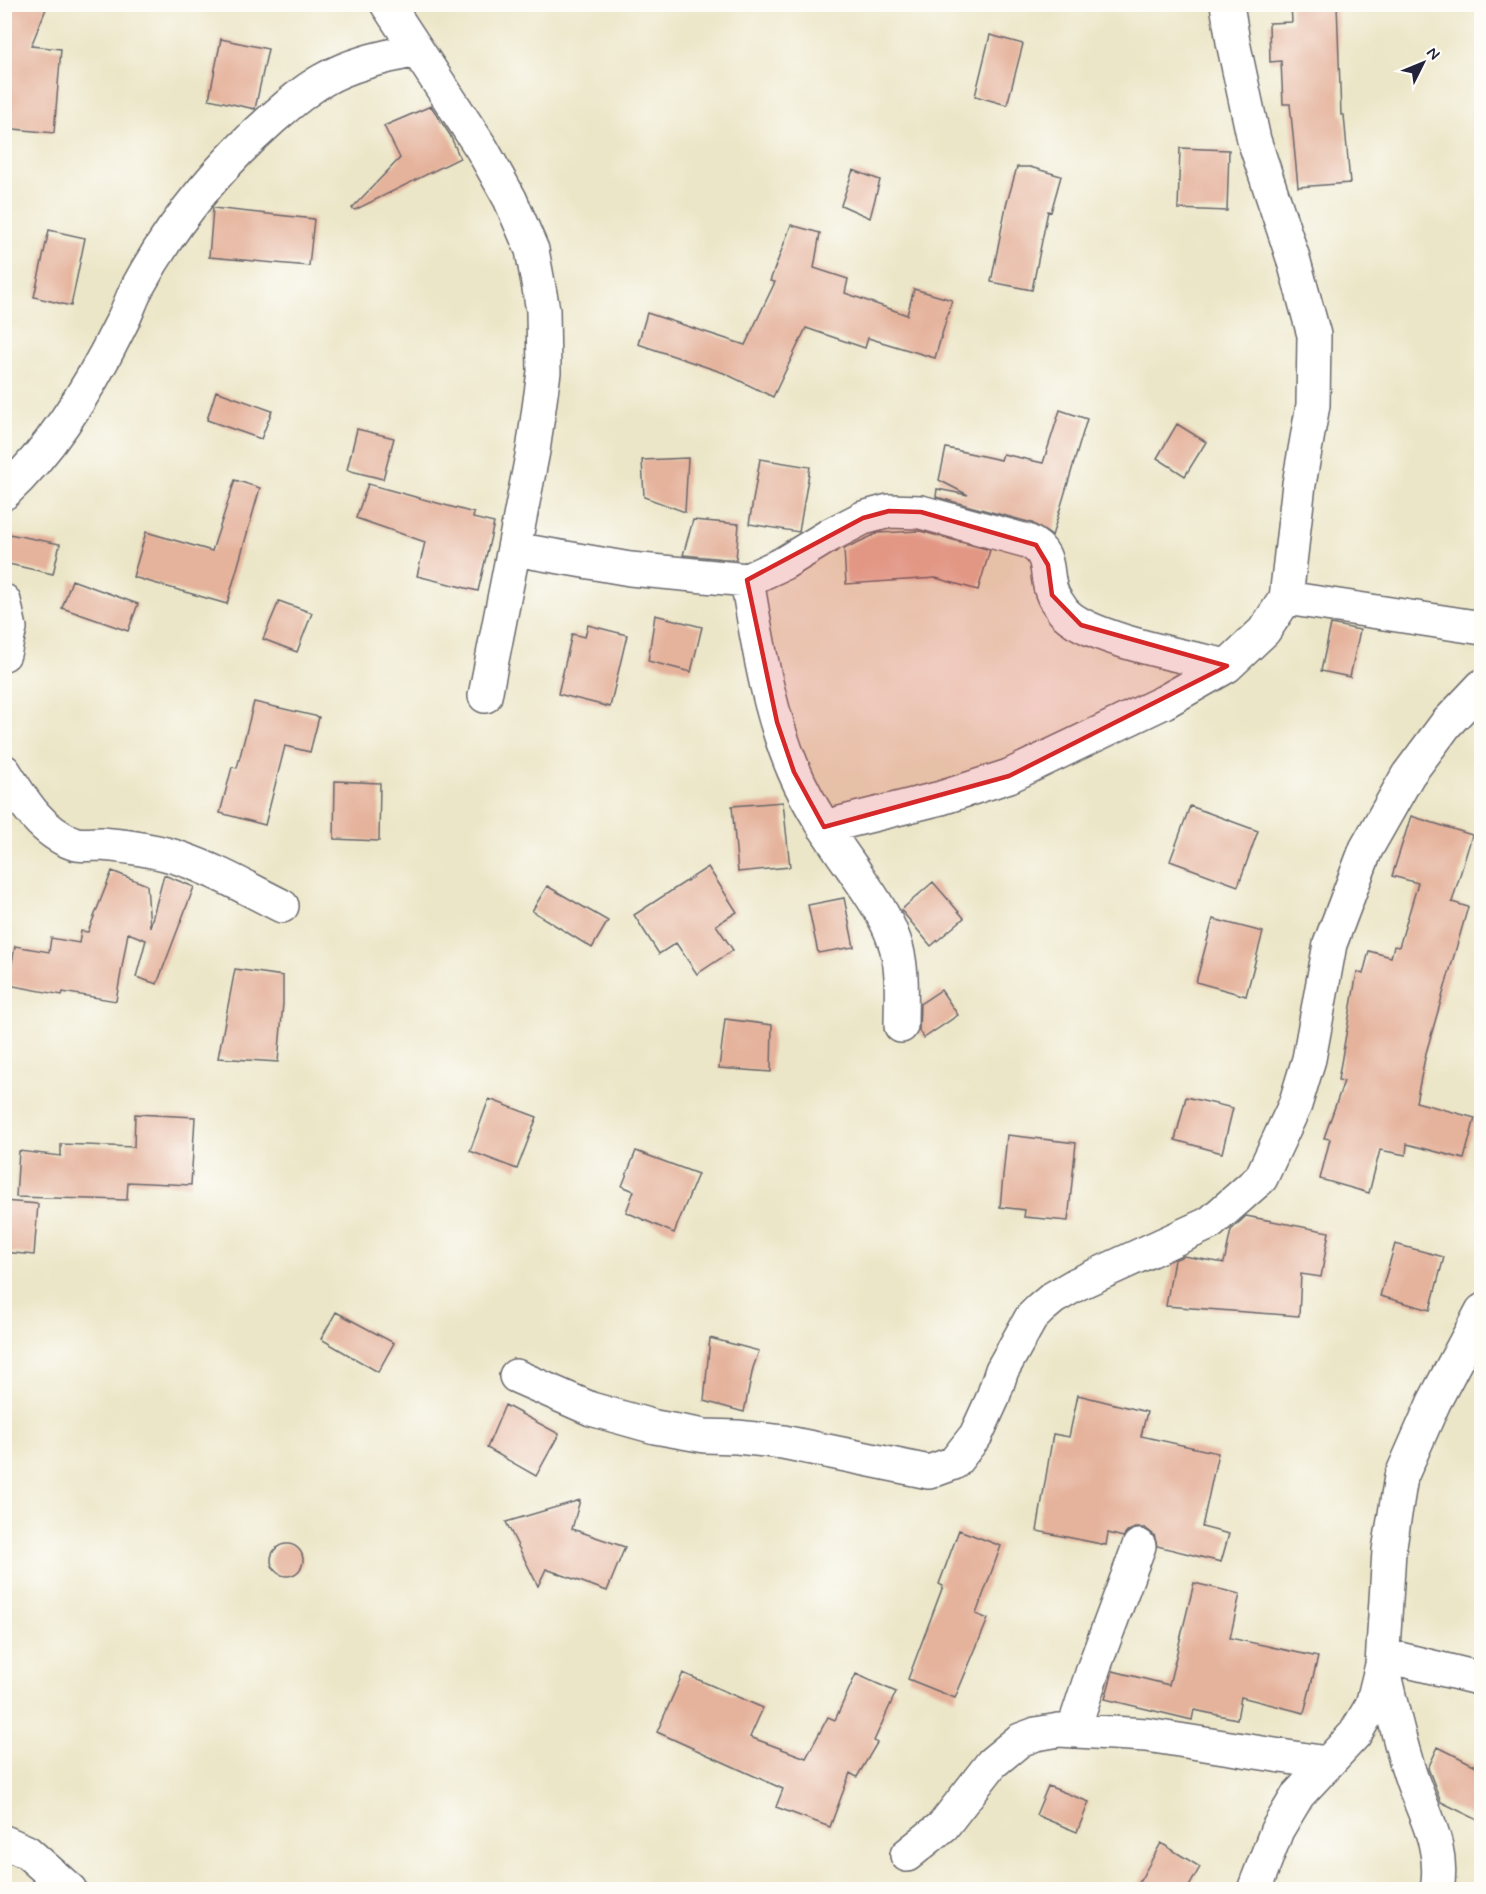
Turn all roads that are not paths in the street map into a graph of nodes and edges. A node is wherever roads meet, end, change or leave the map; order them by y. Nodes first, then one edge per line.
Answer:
1 (387, 4) edge
2 (1227, 4) edge
3 (417, 50) junction
4 (4, 493) edge
5 (514, 549) junction
6 (747, 580) junction
7 (1286, 598) junction
8 (4, 601) edge
9 (1482, 628) edge
10 (4, 654) edge
11 (1227, 666) junction
12 (1482, 686) edge
13 (485, 696) dead end
14 (4, 771) edge
15 (824, 827) junction
16 (282, 906) dead end
17 (901, 1026) dead end
18 (1482, 1311) edge
19 (516, 1376) dead end
20 (1139, 1546) dead end
21 (1382, 1660) junction
22 (1482, 1679) edge
23 (1073, 1731) junction
24 (1326, 1762) junction
25 (4, 1842) edge
26 (907, 1855) dead end
27 (70, 1890) edge
28 (1254, 1890) edge
29 (1437, 1890) edge

1 - 3 street
2 - 7 street
3 - 4 street
3 - 5 street
5 - 6 street
5 - 13 street
6 - 11 street
6 - 15 street
7 - 9 street
7 - 11 street
8 - 10 street
11 - 15 street
12 - 19 street
14 - 16 street
15 - 17 street
18 - 21 street
20 - 23 street
21 - 22 street
21 - 24 street
21 - 29 street
23 - 24 street
23 - 26 street
24 - 28 street
25 - 27 street

